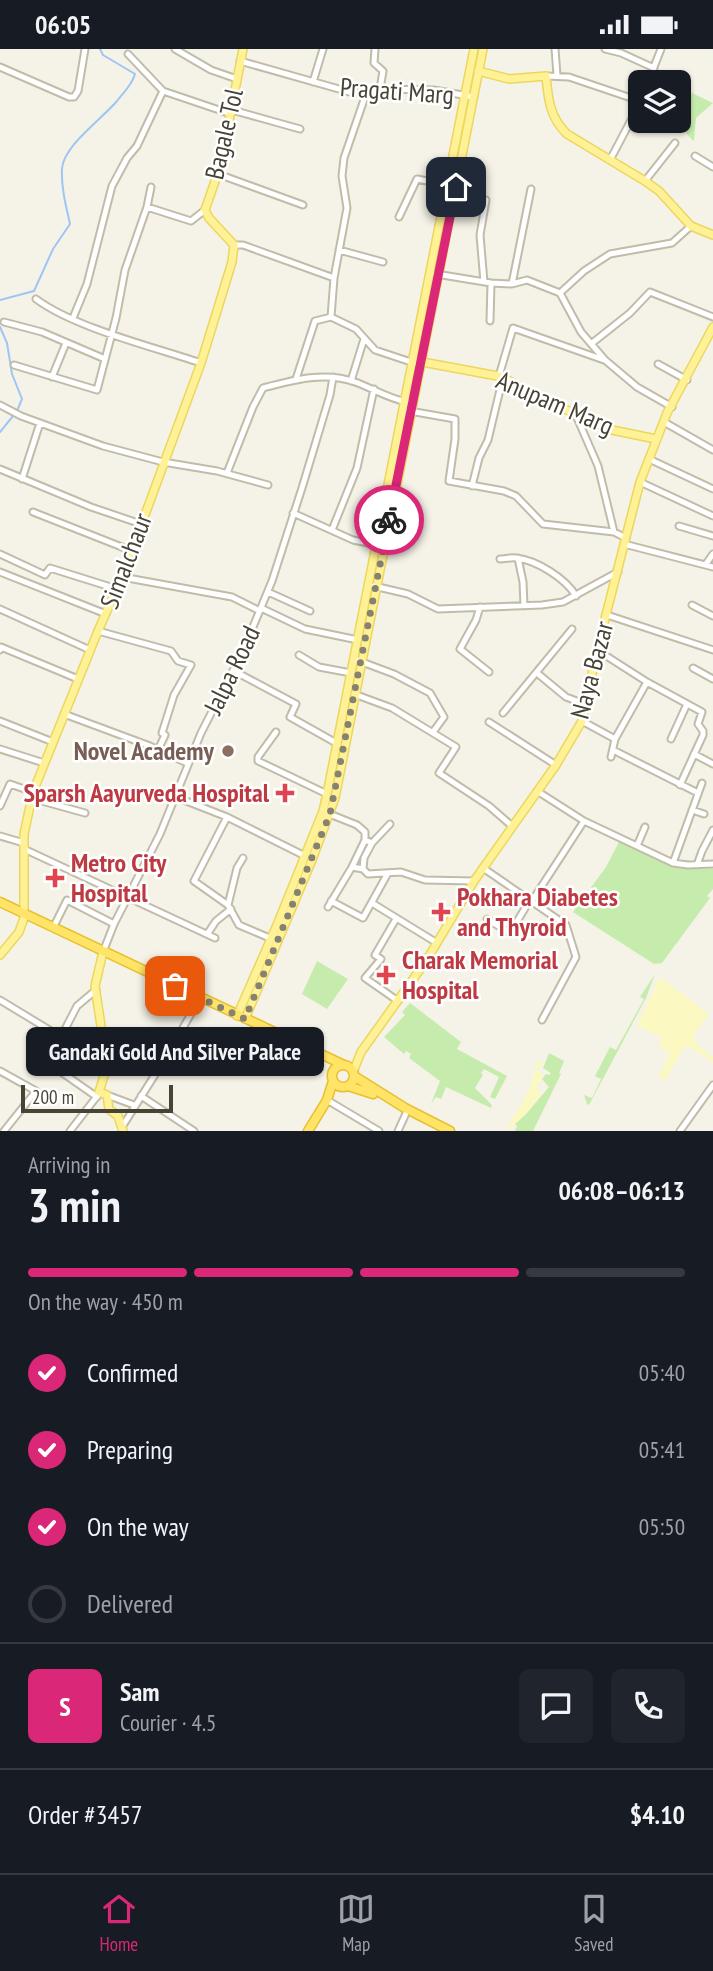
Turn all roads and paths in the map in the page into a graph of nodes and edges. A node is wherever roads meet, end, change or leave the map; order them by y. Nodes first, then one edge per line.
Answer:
1 (85, 49) edge
2 (175, 49) edge
3 (243, 49) edge
4 (323, 49) edge
5 (375, 49) edge
6 (474, 49) edge
7 (483, 49) edge
8 (555, 49) edge
9 (605, 49) edge
10 (661, 49) edge
11 (128, 54) dead end
12 (240, 61) junction
13 (0, 67) edge
14 (654, 68) joint
15 (478, 71) junction
16 (557, 75) junction
17 (546, 76) junction
18 (237, 79) junction
19 (313, 82) junction
20 (380, 89) junction
21 (163, 91) junction
22 (367, 91) junction
23 (470, 96) junction
24 (628, 98) edge
25 (231, 112) junction
26 (628, 125) edge
27 (300, 129) dead end
28 (676, 143) dead end
29 (695, 156) dead end
30 (610, 160) junction
31 (713, 167) edge
32 (218, 174) junction
33 (645, 181) junction
34 (448, 185) junction
35 (151, 187) dead end
36 (531, 189) dead end
37 (486, 200) dead end
38 (303, 205) dead end
39 (147, 207) junction
40 (205, 210) junction
41 (399, 217) dead end
42 (691, 226) junction
43 (713, 235) edge
44 (234, 245) junction
45 (339, 250) junction
46 (383, 262) dead end
47 (433, 274) junction
48 (334, 278) junction
49 (487, 283) junction
50 (512, 284) junction
51 (560, 293) junction
52 (36, 299) dead end
53 (331, 317) junction
54 (713, 317) edge
55 (73, 318) junction
56 (4, 321) dead end
57 (490, 321) dead end
58 (713, 327) edge
59 (112, 333) junction
60 (364, 339) junction
61 (66, 343) junction
62 (590, 344) junction
63 (105, 359) junction
64 (605, 361) junction
65 (417, 362) junction
66 (201, 363) junction
67 (659, 364) dead end
68 (14, 365) dead end
69 (52, 377) junction
70 (333, 377) junction
71 (501, 377) junction
72 (296, 379) junction
73 (687, 380) junction
74 (351, 381) junction
75 (374, 389) junction
76 (0, 405) edge
77 (408, 406) junction
78 (672, 407) junction
79 (574, 412) junction
80 (664, 422) junction
81 (40, 423) junction
82 (656, 439) junction
83 (713, 450) edge
84 (649, 459) junction
85 (163, 462) junction
86 (0, 469) edge
87 (227, 473) junction
88 (22, 479) junction
89 (640, 482) junction
90 (268, 485) dead end
91 (472, 486) junction
92 (713, 489) edge
93 (33, 512) dead end
94 (293, 513) junction
95 (713, 516) edge
96 (141, 524) junction
97 (679, 526) dead end
98 (332, 530) junction
99 (614, 532) junction
100 (713, 536) edge
101 (625, 541) junction
102 (380, 545) junction
103 (132, 551) junction
104 (0, 554) edge
105 (713, 554) edge
106 (518, 558) junction
107 (500, 559) dead end
108 (710, 566) edge
109 (0, 572) edge
110 (618, 572) junction
111 (122, 577) junction
112 (373, 585) junction
113 (117, 589) junction
114 (268, 592) junction
115 (576, 596) junction
116 (692, 605) dead end
117 (524, 606) junction
118 (480, 607) junction
119 (0, 609) edge
120 (261, 610) junction
121 (310, 611) dead end
122 (106, 614) junction
123 (607, 615) junction
124 (713, 616) edge
125 (572, 629) dead end
126 (98, 631) junction
127 (358, 640) junction
128 (0, 650) edge
129 (90, 650) junction
130 (597, 650) junction
131 (713, 650) edge
132 (299, 655) dead end
133 (358, 660) junction
134 (693, 668) dead end
135 (234, 671) junction
136 (489, 672) dead end
137 (537, 673) junction
138 (351, 674) junction
139 (78, 679) junction
140 (713, 679) edge
141 (647, 682) junction
142 (355, 694) junction
143 (687, 704) junction
144 (587, 705) junction
145 (503, 713) dead end
146 (64, 715) junction
147 (0, 721) edge
148 (489, 722) dead end
149 (582, 722) junction
150 (433, 732) junction
151 (276, 733) dead end
152 (615, 739) junction
153 (671, 739) dead end
154 (53, 742) junction
155 (338, 744) junction
156 (0, 749) edge
157 (158, 750) junction
158 (695, 754) junction
159 (187, 763) junction
160 (44, 764) junction
161 (713, 764) edge
162 (555, 765) junction
163 (702, 783) dead end
164 (680, 785) junction
165 (537, 791) junction
166 (698, 793) junction
167 (327, 794) junction
168 (32, 795) junction
169 (176, 797) junction
170 (1, 802) edge
171 (692, 810) junction
172 (327, 812) junction
173 (85, 813) dead end
174 (704, 814) dead end
175 (227, 817) junction
176 (584, 821) junction
177 (390, 824) dead end
178 (512, 826) junction
179 (645, 827) dead end
180 (713, 830) edge
181 (0, 836) edge
182 (368, 841) junction
183 (24, 846) junction
184 (637, 846) junction
185 (305, 856) junction
186 (243, 858) dead end
187 (673, 863) junction
188 (713, 863) edge
189 (697, 865) junction
190 (352, 867) junction
191 (483, 867) junction
192 (363, 869) junction
193 (388, 873) junction
194 (474, 881) junction
195 (128, 896) junction
196 (531, 900) junction
197 (331, 901) junction
198 (0, 902) edge
199 (372, 903) junction
200 (230, 907) junction
201 (328, 907) dead end
202 (25, 914) junction
203 (396, 919) junction
204 (487, 919) dead end
205 (114, 924) junction
206 (54, 926) junction
207 (208, 933) junction
208 (215, 938) dead end
209 (272, 939) junction
210 (437, 943) junction
211 (103, 952) junction
212 (0, 955) edge
213 (96, 990) junction
214 (200, 998) junction
215 (0, 1000) edge
216 (398, 1001) junction
217 (241, 1018) junction
218 (542, 1020) dead end
219 (61, 1037) junction
220 (310, 1049) junction
221 (349, 1070) junction
222 (0, 1071) edge
223 (333, 1077) junction
224 (713, 1085) edge
225 (347, 1086) junction
226 (101, 1095) junction
227 (141, 1096) junction
228 (327, 1100) junction
229 (134, 1105) junction
230 (407, 1109) junction
231 (122, 1129) edge
232 (4, 1131) edge
233 (70, 1131) edge
234 (194, 1131) edge
235 (308, 1131) edge
236 (379, 1131) edge
237 (398, 1131) edge
238 (450, 1131) edge
239 (680, 1131) edge

1 - 13 street
2 - 18 street
3 - 12 main road, Bagale Tol
4 - 19 street
5 - 20 street
6 - 23 main road
7 - 15 main road
8 - 16 street
9 - 14 street
10 - 14 street
11 - 21 street
12 - 18 main road, Bagale Tol
12 - 19 street, Pragati Marg
15 - 17 main road
15 - 23 main road
16 - 17 street
16 - 24 street
17 - 30 main road
18 - 25 main road, Bagale Tol
19 - 22 street, Pragati Marg
20 - 22 street, Pragati Marg
20 - 23 street, Pragati Marg
21 - 25 street
21 - 55 street
22 - 45 street
23 - 34 main road
23 - 47 main road
25 - 27 street
25 - 32 main road, Bagale Tol
26 - 30 street
28 - 33 street
29 - 31 street
30 - 33 main road
32 - 38 street
32 - 40 main road, Bagale Tol
33 - 42 main road
34 - 41 street
34 - 47 main road
35 - 39 street
36 - 50 street
37 - 49 street
39 - 40 street
39 - 59 street
40 - 44 main road, Bagale Tol
42 - 43 main road
42 - 51 street
44 - 48 street
44 - 66 main road, Simalchaur
45 - 46 street
45 - 48 street
47 - 49 street
47 - 65 main road
48 - 53 street
49 - 50 street
49 - 57 street
50 - 51 street
51 - 62 street
52 - 55 street
53 - 60 street
53 - 72 street
54 - 62 street
55 - 59 street
56 - 61 street
58 - 73 main road, Naya Bazar
59 - 63 street
59 - 66 street
60 - 65 street
60 - 74 street
61 - 63 street
61 - 69 street
62 - 64 street
63 - 69 street
64 - 71 street
64 - 78 street
65 - 71 main road, Anupam Marg
65 - 77 main road
66 - 85 main road, Simalchaur
67 - 73 street
68 - 69 street
70 - 72 street
70 - 74 street
70 - 94 street, Jalpa Road
71 - 79 main road, Anupam Marg
71 - 91 street
72 - 87 street
73 - 78 main road, Naya Bazar
74 - 75 street
75 - 77 street
75 - 98 street
76 - 81 street
77 - 91 street
77 - 102 main road
78 - 80 main road, Naya Bazar
79 - 82 main road, Anupam Marg
79 - 99 street
80 - 82 main road, Naya Bazar
80 - 83 street
81 - 85 street
81 - 88 street
82 - 84 main road, Naya Bazar
84 - 89 main road, Naya Bazar
84 - 92 street
85 - 87 street
85 - 96 main road, Simalchaur
86 - 88 street
87 - 90 street
88 - 96 street
89 - 95 street
89 - 101 main road, Naya Bazar
91 - 99 street
93 - 103 street
94 - 98 street
94 - 114 street, Jalpa Road
96 - 103 main road, Simalchaur
97 - 100 street
98 - 102 street
99 - 101 street
101 - 108 street
101 - 110 main road, Naya Bazar
102 - 112 main road
103 - 111 main road, Simalchaur
104 - 113 street
105 - 108 street
106 - 107 street
106 - 115 street
106 - 117 street
109 - 122 street
110 - 115 street
110 - 123 main road, Naya Bazar
111 - 113 main road, Simalchaur
111 - 120 street
112 - 118 street
112 - 127 main road
112 - 133 main road
113 - 122 main road, Simalchaur
114 - 120 street, Jalpa Road
114 - 121 street
115 - 117 street
116 - 124 street
117 - 118 street
118 - 136 street
119 - 129 street
120 - 127 street
120 - 135 street, Jalpa Road
122 - 126 main road, Simalchaur
123 - 130 main road, Naya Bazar
123 - 131 street
125 - 137 street
126 - 129 main road, Simalchaur
126 - 157 street
127 - 133 main road
128 - 139 street
129 - 139 main road, Simalchaur
130 - 141 street
130 - 144 main road, Naya Bazar
132 - 138 street
133 - 138 main road
133 - 142 main road
133 - 150 street
134 - 140 street
135 - 155 street
135 - 159 street, Jalpa Road
137 - 144 street
137 - 145 street
138 - 155 main road
139 - 146 main road, Simalchaur
141 - 143 street
141 - 152 street
142 - 150 street
142 - 172 main road
143 - 153 street
143 - 158 street
144 - 149 main road, Naya Bazar
146 - 154 main road, Simalchaur
146 - 157 street
147 - 154 street
148 - 162 street
149 - 152 street
149 - 162 main road, Naya Bazar
150 - 178 street
151 - 167 street
152 - 164 street
154 - 160 main road, Simalchaur
155 - 167 main road
156 - 160 street
157 - 159 street
158 - 161 street
158 - 164 street
159 - 169 street, Jalpa Road
160 - 168 main road, Simalchaur
162 - 165 main road, Naya Bazar
163 - 166 street
164 - 166 street
165 - 176 street
165 - 178 main road, Naya Bazar
166 - 171 street
167 - 172 main road
168 - 170 street
168 - 173 street
168 - 183 main road, Simalchaur
169 - 175 street
169 - 195 street, Jalpa Road
171 - 174 street
171 - 187 street
172 - 182 street
172 - 185 main road
172 - 217 main road
175 - 185 street
175 - 200 street
176 - 184 street
176 - 196 street
177 - 182 street
178 - 191 main road, Naya Bazar
179 - 184 street
180 - 189 street
181 - 183 street
182 - 190 street
182 - 192 street
183 - 195 street
183 - 202 main road, Simalchaur
184 - 187 street
185 - 209 main road
186 - 200 street
187 - 189 street
188 - 189 street
190 - 192 street
190 - 197 street
191 - 194 main road, Naya Bazar
191 - 196 street
192 - 193 street
193 - 194 street
193 - 199 street
194 - 210 main road, Naya Bazar
195 - 205 street, Jalpa Road
195 - 207 street
196 - 204 street
196 - 218 street
197 - 199 street
197 - 201 street
198 - 202 highway
199 - 203 street
200 - 207 street
200 - 209 street
202 - 206 highway
202 - 212 main road
203 - 210 street
203 - 216 street
205 - 206 street
205 - 211 street, Jalpa Road
206 - 211 highway
207 - 208 street
209 - 217 main road
210 - 216 main road, Naya Bazar
211 - 213 main road
211 - 214 highway
213 - 219 street
213 - 226 main road
214 - 217 highway
214 - 227 street
215 - 219 street
216 - 221 main road, Naya Bazar
217 - 220 highway
219 - 226 street
220 - 221 highway
220 - 223 highway
221 - 223 highway
221 - 225 highway
221 - 230 highway
222 - 232 street
223 - 225 highway
223 - 228 highway
224 - 239 street
225 - 228 highway
225 - 230 highway
226 - 229 street
226 - 231 main road
226 - 233 street
227 - 229 street
227 - 234 street
228 - 235 highway
228 - 236 street
229 - 231 street
230 - 237 street
230 - 238 highway

